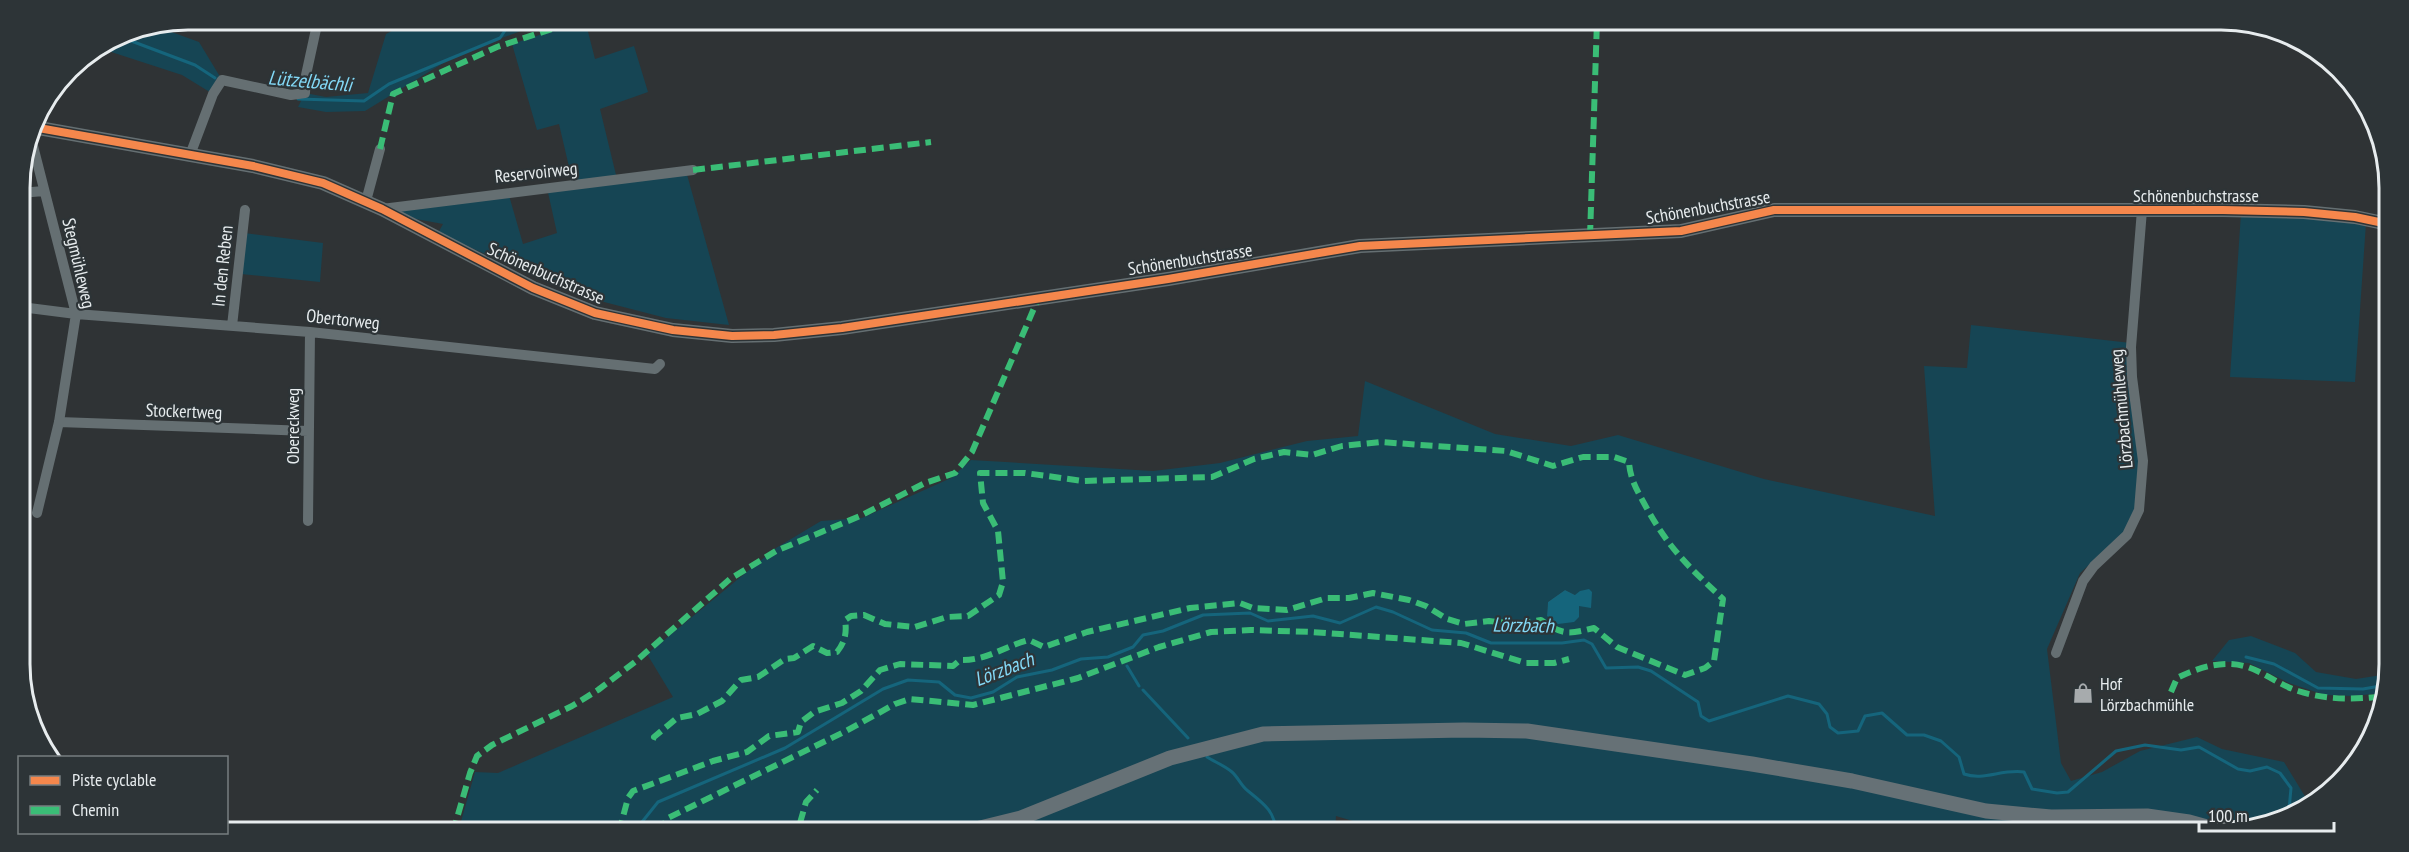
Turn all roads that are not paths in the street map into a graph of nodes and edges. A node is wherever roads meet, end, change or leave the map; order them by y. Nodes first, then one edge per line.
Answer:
1 (316, 30) edge
2 (42, 128) edge
3 (380, 149) dead end
4 (34, 151) edge
5 (190, 155) junction
6 (693, 170) dead end
7 (44, 191) junction
8 (30, 193) edge
9 (366, 201) junction
10 (382, 209) junction
11 (245, 210) dead end
12 (2142, 210) junction
13 (2379, 222) edge
14 (30, 308) edge
15 (76, 314) junction
16 (232, 326) junction
17 (310, 332) junction
18 (660, 364) dead end
19 (59, 422) junction
20 (308, 431) junction
21 (37, 513) dead end
22 (309, 521) dead end
23 (2056, 653) dead end
24 (1005, 822) edge
25 (2189, 822) edge

1 - 5 street
2 - 5 street, Schönenbuchstrasse
3 - 9 street
4 - 7 street, Stegmühleweg
5 - 9 street, Schönenbuchstrasse
6 - 10 street, Reservoirweg
7 - 8 street
7 - 15 street, Stegmühleweg
9 - 10 street, Schönenbuchstrasse
10 - 12 street, Schönenbuchstrasse
11 - 16 street, In den Reben
12 - 13 street, Schönenbuchstrasse
12 - 23 street, Lörzbachmühleweg
14 - 15 street, Obertorweg
15 - 16 street, Obertorweg
15 - 19 street, Stegmühleweg
16 - 17 street, Obertorweg
17 - 18 street, Obertorweg
17 - 20 street, Obereckweg
19 - 20 street, Stockertweg
19 - 21 street, Stegmühleweg
20 - 22 street, Obereckweg
24 - 25 main road

